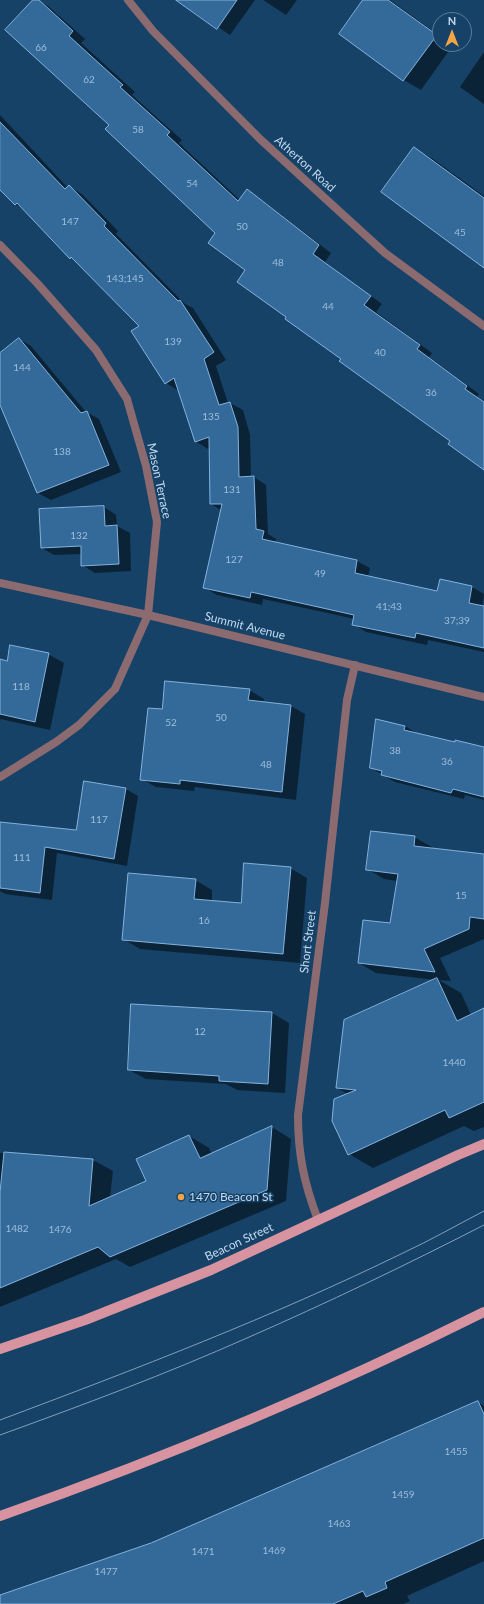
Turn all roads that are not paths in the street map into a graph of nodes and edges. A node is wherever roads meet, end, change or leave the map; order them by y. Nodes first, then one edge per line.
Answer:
1 (128, 0) edge
2 (0, 245) edge
3 (484, 326) edge
4 (0, 583) edge
5 (148, 615) junction
6 (355, 665) junction
7 (484, 697) edge
8 (0, 777) edge
9 (484, 1144) edge
10 (318, 1220) junction
11 (484, 1312) edge
12 (0, 1349) edge
13 (0, 1516) edge

1 - 3 street, Atherton Road
2 - 5 street, Mason Terrace
4 - 5 street, Summit Avenue
5 - 6 street, Summit Avenue
5 - 8 street, Mason Terrace
6 - 7 street, Summit Avenue
6 - 10 street, Short Street
9 - 10 main road, Beacon Street
10 - 12 main road, Beacon Street
11 - 13 main road

